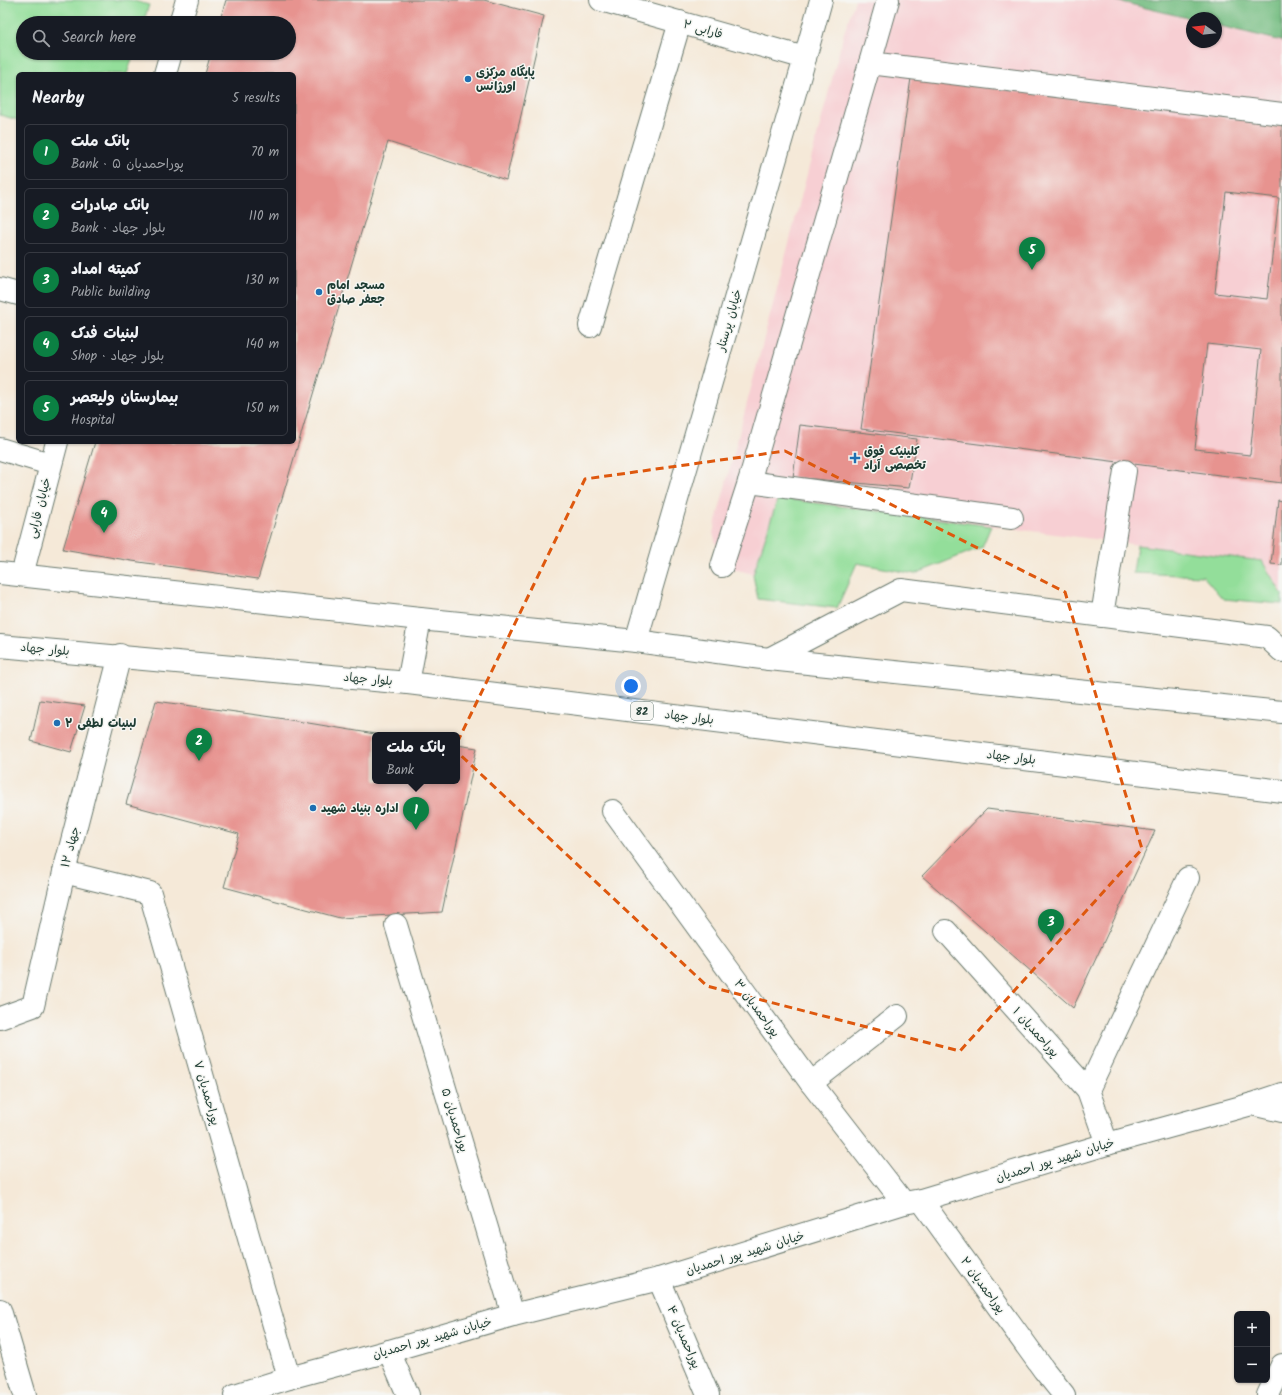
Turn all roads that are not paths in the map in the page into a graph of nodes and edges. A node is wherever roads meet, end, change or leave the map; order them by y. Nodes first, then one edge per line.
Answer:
1 (187, 0) edge
2 (600, 0) edge
3 (821, 0) edge
4 (888, 0) edge
5 (182, 16) edge
6 (680, 22) junction
7 (805, 58) junction
8 (169, 60) edge
9 (870, 63) junction
10 (166, 72) edge
11 (1282, 114) edge
12 (0, 289) edge
13 (16, 293) edge
14 (590, 326) dead end
15 (56, 444) edge
16 (0, 449) edge
17 (50, 464) junction
18 (1124, 471) dead end
19 (749, 482) junction
20 (1012, 518) dead end
21 (722, 566) dead end
22 (0, 573) edge
23 (22, 575) junction
24 (1102, 616) junction
25 (420, 619) junction
26 (636, 641) junction
27 (0, 646) edge
28 (1282, 651) edge
29 (120, 655) junction
30 (769, 659) junction
31 (408, 682) junction
32 (1282, 712) edge
33 (1282, 792) edge
34 (613, 811) dead end
35 (64, 872) junction
36 (1188, 878) dead end
37 (396, 925) dead end
38 (946, 930) dead end
39 (896, 1016) dead end
40 (0, 1018) edge
41 (812, 1083) junction
42 (1088, 1090) junction
43 (1282, 1094) edge
44 (1252, 1104) junction
45 (1282, 1111) edge
46 (1107, 1144) junction
47 (912, 1202) junction
48 (659, 1279) junction
49 (0, 1310) edge
50 (513, 1314) junction
51 (389, 1351) junction
52 (1282, 1365) edge
53 (289, 1378) junction
54 (25, 1395) edge
55 (235, 1395) edge
56 (408, 1395) edge
57 (708, 1395) edge
58 (1064, 1395) edge
59 (1268, 1395) edge

1 - 5 street
2 - 6 street, فارابی ۲
3 - 7 street, خیابان پرستار
4 - 9 street
6 - 7 street, فارابی ۲
6 - 14 street
7 - 26 street, خیابان پرستار
8 - 10 street
9 - 11 street
9 - 19 street
12 - 13 street
15 - 17 street, خیابان فارابی
16 - 17 street
17 - 23 street, خیابان فارابی
18 - 24 street
19 - 20 street
19 - 21 street
22 - 23 street
23 - 25 street
24 - 28 street
24 - 30 street
25 - 26 street
25 - 31 street
26 - 30 street
27 - 29 street, بلوار جهاد / 82
29 - 31 street, بلوار جهاد / 82
29 - 35 street, جهاد ۱۲
30 - 32 street
31 - 33 street, بلوار جهاد / 82
34 - 41 street, پوراحمدیان ۳
35 - 40 street, جهاد ۱۲
35 - 53 street, پوراحمدیان ۷
36 - 42 street
37 - 50 street, پوراحمدیان ۵
38 - 42 street, پوراحمدیان ۱
39 - 41 street
41 - 47 street, پوراحمدیان ۳
42 - 46 street, پوراحمدیان ۱
43 - 44 street, خیابان شهید پور احمدیان
44 - 45 street
44 - 46 street, خیابان شهید پور احمدیان
46 - 47 street, خیابان شهید پور احمدیان
47 - 48 street, خیابان شهید پور احمدیان
47 - 58 street, پوراحمدیان ۲
48 - 50 street, خیابان شهید پور احمدیان
48 - 57 street, پوراحمدیان ۴
49 - 54 street
50 - 51 street, خیابان شهید پور احمدیان
51 - 53 street, خیابان شهید پور احمدیان
51 - 56 street
52 - 59 street
53 - 55 street, خیابان شهید پور احمدیان

